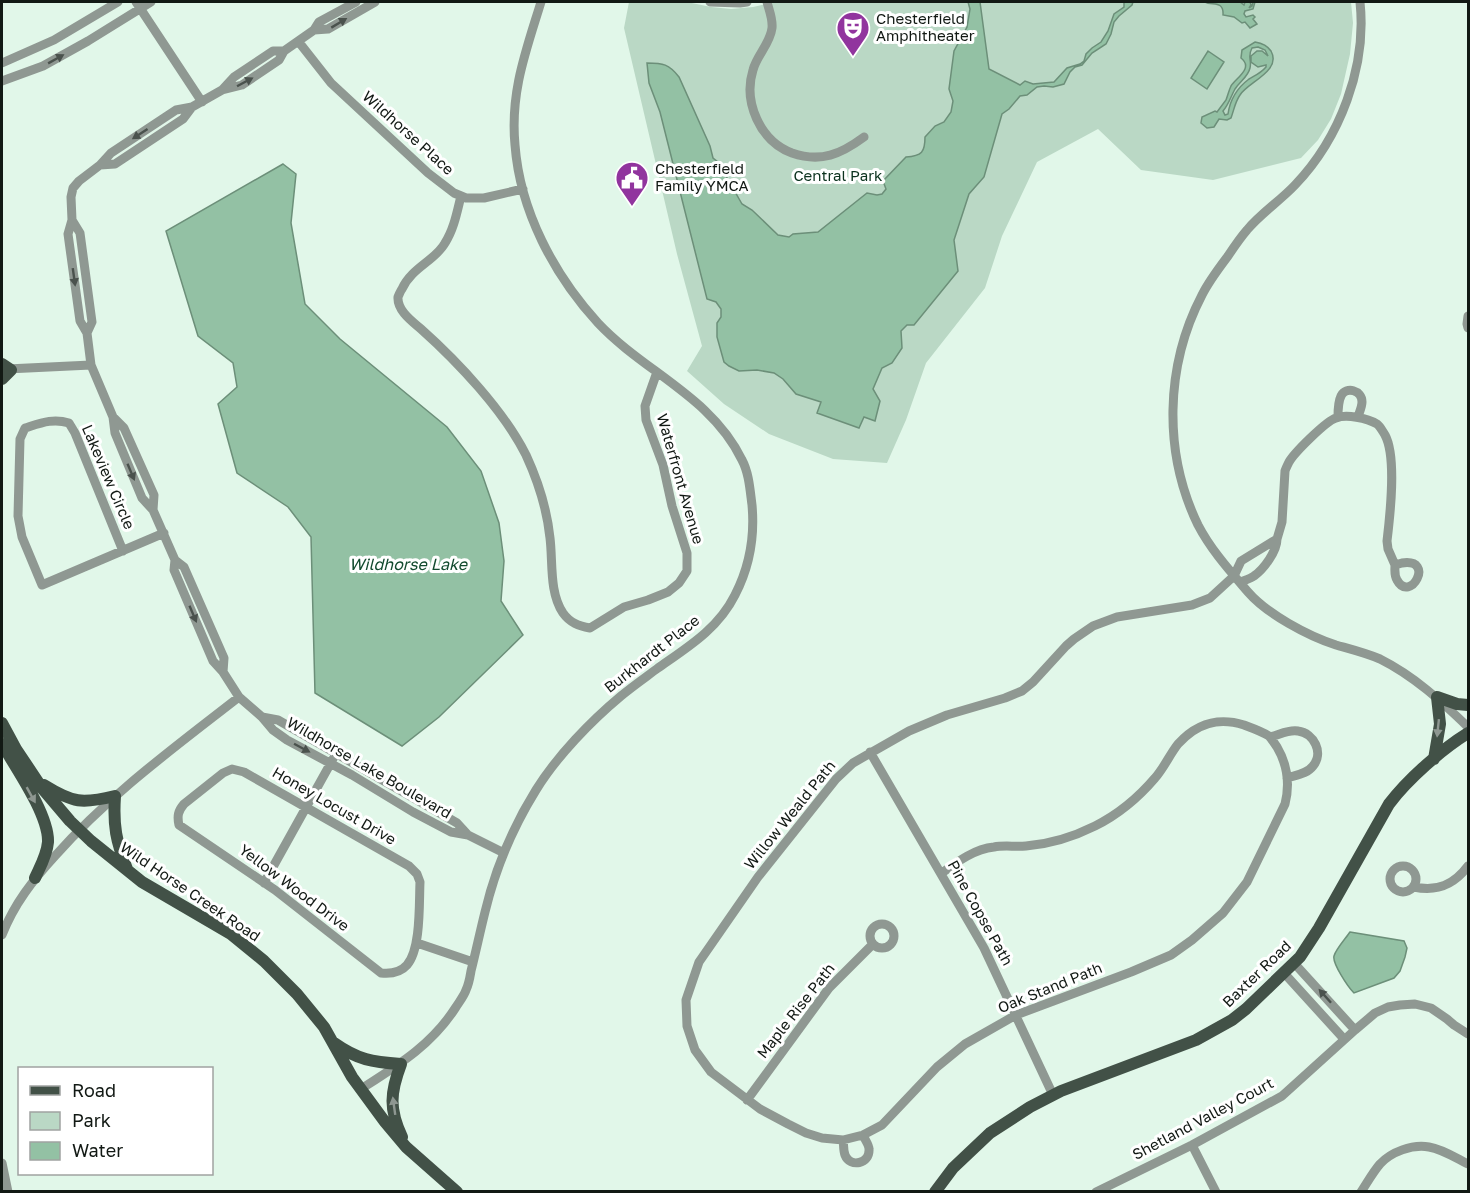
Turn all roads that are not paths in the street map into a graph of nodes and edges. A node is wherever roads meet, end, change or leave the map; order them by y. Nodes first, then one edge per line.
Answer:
1 (118, 2) edge
2 (151, 2) edge
3 (356, 2) edge
4 (375, 2) edge
5 (541, 2) edge
6 (710, 2) edge
7 (747, 2) edge
8 (767, 2) edge
9 (1360, 2) edge
10 (138, 5) edge
11 (314, 30) junction
12 (298, 41) junction
13 (2, 63) edge
14 (2, 81) edge
15 (202, 102) junction
16 (864, 137) dead end
17 (523, 189) junction
18 (461, 196) junction
19 (1468, 316) edge
20 (1468, 328) edge
21 (91, 364) junction
22 (5, 368) edge
23 (657, 372) junction
24 (2, 379) edge
25 (1338, 417) junction
26 (1358, 417) junction
27 (164, 533) junction
28 (1277, 539) junction
29 (123, 551) junction
30 (1395, 565) dead end
31 (1237, 579) junction
32 (239, 697) junction
33 (1437, 697) junction
34 (1468, 705) edge
35 (262, 717) junction
36 (2, 723) edge
37 (1468, 727) edge
38 (1468, 733) edge
39 (1270, 737) junction
40 (2, 744) edge
41 (870, 752) junction
42 (337, 753) junction
43 (1434, 759) junction
44 (331, 763) junction
45 (1287, 778) junction
46 (36, 779) junction
47 (115, 796) junction
48 (307, 808) junction
49 (177, 817) joint
50 (79, 830) junction
51 (468, 835) junction
52 (504, 853) junction
53 (1468, 866) edge
54 (128, 871) junction
55 (942, 873) junction
56 (35, 878) junction
57 (264, 883) junction
58 (1413, 887) dead end
59 (2, 935) edge
60 (417, 943) junction
61 (873, 944) dead end
62 (473, 962) junction
63 (1294, 963) junction
64 (1284, 973) junction
65 (1016, 1015) junction
66 (1356, 1030) junction
67 (1468, 1034) edge
68 (331, 1040) junction
69 (1344, 1040) junction
70 (401, 1064) junction
71 (361, 1089) junction
72 (1053, 1095) junction
73 (747, 1100) junction
74 (863, 1136) junction
75 (843, 1140) junction
76 (1192, 1144) junction
77 (406, 1147) junction
78 (2, 1163) edge
79 (1468, 1164) edge
80 (8, 1191) edge
81 (457, 1191) edge
82 (935, 1191) edge
83 (1096, 1191) edge
84 (1216, 1191) edge
85 (1361, 1191) edge

1 - 13 street
2 - 10 street
3 - 11 street, Wildhorse Lake Boulevard
11 -> 4 street, Wildhorse Lake Boulevard
5 - 17 street, Burkhardt Place
6 - 7 street
8 - 16 street
9 - 31 street
14 -> 10 street
10 - 15 street
11 - 12 street, Wildhorse Lake Boulevard
12 - 15 street, Wildhorse Lake Boulevard
12 - 18 street, Wildhorse Place
15 - 21 street, Wildhorse Lake Boulevard
17 - 18 street
17 - 23 street, Burkhardt Place
18 - 23 street, Waterfront Avenue
19 - 20 street
21 - 22 street
21 - 27 street, Wildhorse Lake Boulevard
22 - 24 main road
23 - 52 street, Burkhardt Place
25 - 26 street
25 - 26 street
25 - 28 street
26 - 30 street
27 - 29 street
27 - 32 street, Wildhorse Lake Boulevard
28 - 31 street
28 - 31 street
29 - 29 street, Lakeview Circle
31 - 33 street
31 - 41 street, Willow Weald Path
32 - 35 street, Wildhorse Lake Boulevard
32 - 47 street
33 - 34 main road
33 - 37 street
33 -> 43 main road
35 - 42 street, Wildhorse Lake Boulevard
35 -> 44 street, Wildhorse Lake Boulevard
36 - 46 main road, Wild Horse Creek Road
38 - 43 main road, Baxter Road
39 - 45 street, Oak Stand Path
39 - 45 street
39 - 55 street
40 -> 56 main road
41 - 55 street, Pine Copse Path
41 - 73 street, Willow Weald Path
42 - 44 street
42 - 51 street, Wildhorse Lake Boulevard
43 - 63 main road, Baxter Road
44 - 48 street
44 - 51 street, Wildhorse Lake Boulevard
45 - 65 street, Oak Stand Path
46 - 47 main road
46 - 50 main road, Wild Horse Creek Road
47 - 50 street
47 - 54 main road
48 - 49 street, Honey Locust Drive
48 - 57 street
48 - 60 street, Honey Locust Drive
49 - 57 street, Yellow Wood Drive
50 - 54 main road, Wild Horse Creek Road
50 - 56 street
51 - 52 street, Wildhorse Lake Boulevard
52 - 62 street, Burkhardt Place
53 - 58 street
54 - 68 main road, Wild Horse Creek Road
55 - 65 street, Pine Copse Path
56 - 59 street
57 - 60 street, Yellow Wood Drive
60 - 62 street
61 - 73 street, Maple Rise Path
62 - 70 street, Burkhardt Place
63 - 64 main road, Baxter Road
66 -> 63 street
64 - 69 street
64 - 72 main road, Baxter Road
65 - 72 street, Pine Copse Path
65 - 74 street, Oak Stand Path
66 - 67 street, Shetland Valley Court
66 - 69 street, Shetland Valley Court
68 - 70 main road
68 - 71 main road, Wild Horse Creek Road
69 - 76 street, Shetland Valley Court
70 - 71 street, Burkhardt Place
77 -> 70 main road
71 - 77 main road, Wild Horse Creek Road
72 - 82 main road, Baxter Road
73 - 75 street, Oak Stand Path
74 - 75 street, Oak Stand Path
74 - 75 street
76 - 83 street, Shetland Valley Court
76 - 84 street
77 - 81 main road, Wild Horse Creek Road
78 - 80 street
79 - 85 street

